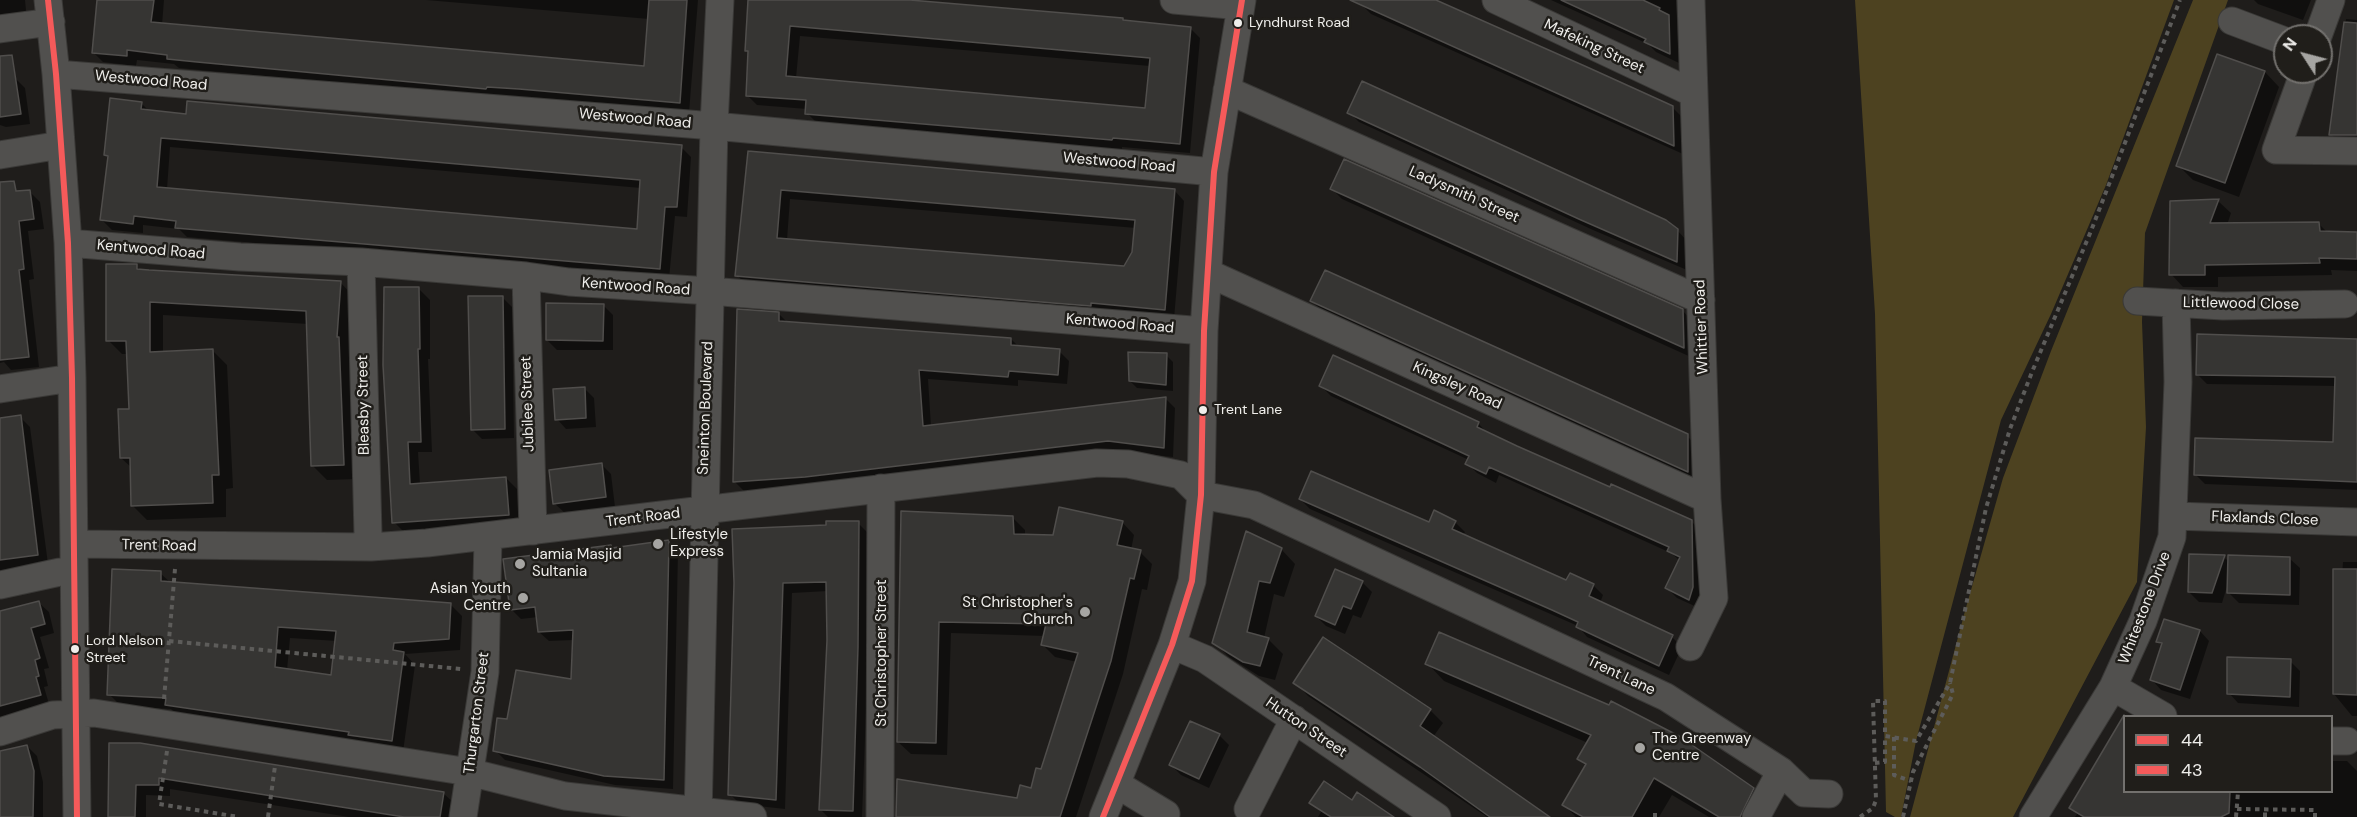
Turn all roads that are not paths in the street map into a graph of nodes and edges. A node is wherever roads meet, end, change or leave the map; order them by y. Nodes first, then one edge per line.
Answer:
1 (720, 0) edge
2 (1173, 0) edge
3 (1496, 0) edge
4 (1691, 0) edge
5 (2331, 0) edge
6 (1241, 3) edge
7 (50, 11) edge
8 (2232, 21) dead end
9 (2322, 24) edge
10 (0, 29) edge
11 (2273, 36) edge
12 (56, 74) junction
13 (2300, 84) edge
14 (1227, 90) junction
15 (1693, 93) junction
16 (714, 126) junction
17 (61, 145) junction
18 (2357, 151) edge
19 (0, 155) edge
20 (1214, 172) junction
21 (68, 243) junction
22 (361, 262) junction
23 (1208, 273) junction
24 (526, 276) junction
25 (710, 291) junction
26 (1701, 300) junction
27 (2137, 301) dead end
28 (2176, 303) junction
29 (2345, 304) dead end
30 (1204, 331) junction
31 (72, 378) junction
32 (0, 389) edge
33 (881, 488) junction
34 (1201, 495) junction
35 (1707, 499) junction
36 (704, 510) junction
37 (2174, 516) junction
38 (2357, 522) edge
39 (533, 531) junction
40 (488, 537) junction
41 (74, 544) junction
42 (371, 547) junction
43 (74, 572) junction
44 (0, 585) edge
45 (1172, 645) junction
46 (1690, 647) dead end
47 (2113, 687) junction
48 (77, 714) junction
49 (2160, 715) edge
50 (1294, 719) junction
51 (0, 732) edge
52 (1781, 771) junction
53 (469, 772) junction
54 (1118, 785) junction
55 (1829, 794) dead end
56 (1248, 809) dead end
57 (698, 814) edge
58 (1166, 814) dead end
59 (77, 817) edge
60 (463, 817) edge
61 (753, 817) edge
62 (880, 817) edge
63 (1103, 817) edge
64 (1437, 817) edge
65 (1756, 817) edge
66 (2033, 817) edge

1 - 16 street, Sneinton Boulevard
2 - 6 street
3 - 15 street, Mafeking Street
4 - 15 street, Whittier Road
5 - 9 street
6 - 14 street
7 - 10 street
7 - 12 street
8 - 11 street
12 - 16 street, Westwood Road
12 - 17 street
13 - 18 street
14 - 20 street
14 - 26 street, Ladysmith Street
15 - 26 street, Whittier Road
16 - 20 street, Westwood Road
16 - 25 street, Sneinton Boulevard
17 - 19 street
17 - 21 street
20 - 23 street
21 - 22 street, Kentwood Road
21 - 31 street
22 - 24 street, Kentwood Road
22 - 42 street, Bleasby Street
23 - 30 street
23 - 35 street, Kingsley Road
24 - 25 street, Kentwood Road
24 - 39 street, Jubilee Street
25 - 30 street, Kentwood Road
25 - 36 street, Sneinton Boulevard
26 - 35 street, Whittier Road
27 - 28 street, Littlewood Close
28 - 29 street, Littlewood Close
28 - 37 street, Whitestone Drive
30 - 34 street
31 - 32 street
31 - 41 street
33 - 34 street, Trent Road
33 - 36 street, Trent Road
33 - 62 street, St Christopher Street
34 - 45 street
34 - 52 street, Trent Lane
35 - 46 street, Whittier Road
36 - 39 street, Trent Road
36 - 57 street, Sneinton Boulevard
37 - 38 street, Flaxlands Close
37 - 47 street, Whitestone Drive
39 - 40 street, Trent Road
40 - 42 street, Trent Road
40 - 53 street, Thurgarton Street
41 - 42 street, Trent Road
41 - 43 street
43 - 44 street
43 - 48 street
45 - 50 street, Hutton Street
45 - 54 street
47 - 49 street
47 - 66 street, Whitestone Drive
48 - 51 street
48 - 53 street
48 - 59 street
50 - 56 street
50 - 64 street, Hutton Street
52 - 55 street, Trent Lane
52 - 65 street
53 - 57 street
53 - 60 street, Thurgarton Street
54 - 58 street
54 - 63 street
57 - 61 street

